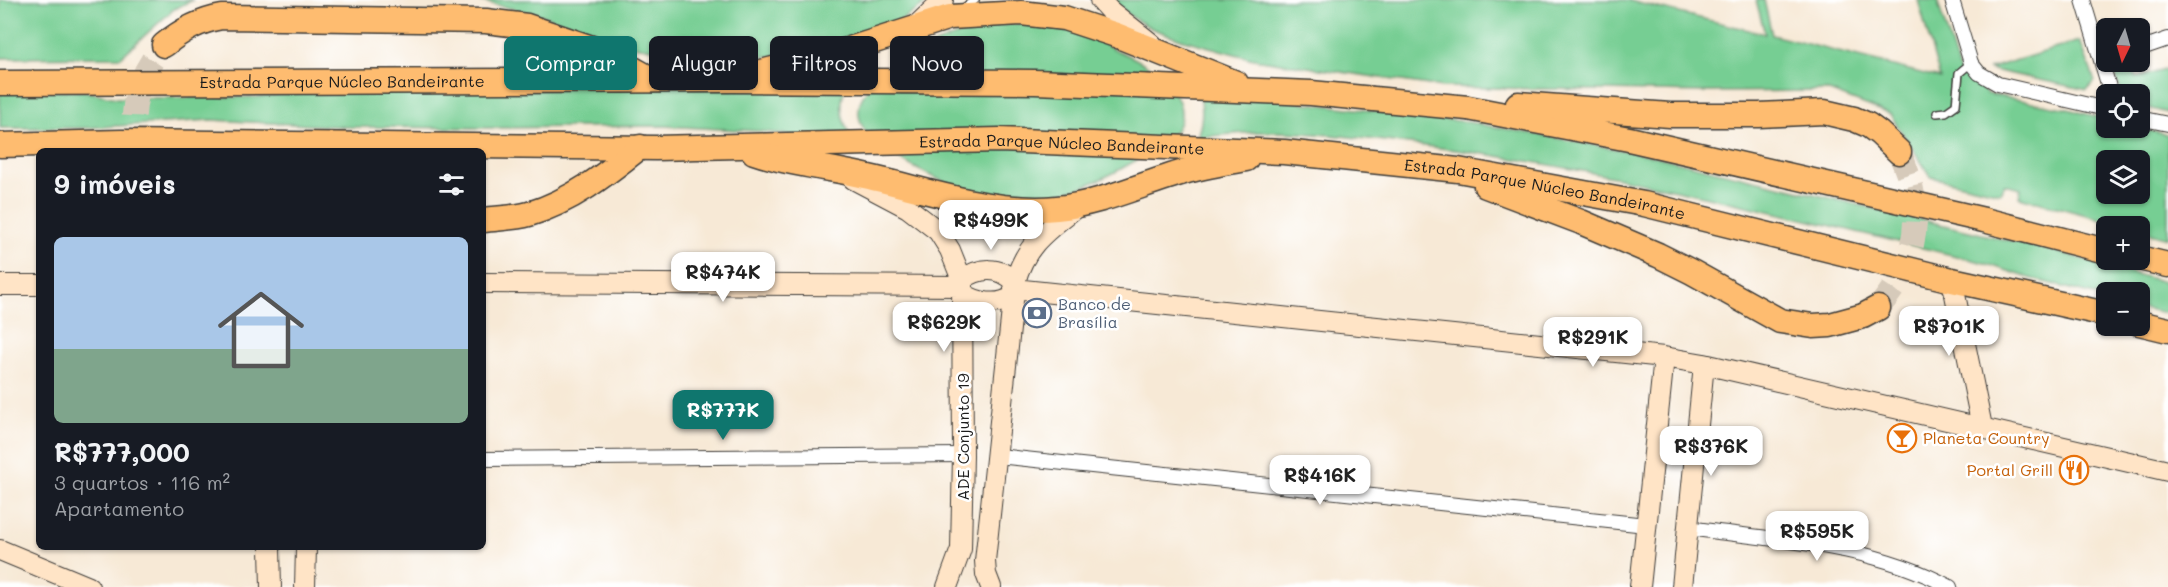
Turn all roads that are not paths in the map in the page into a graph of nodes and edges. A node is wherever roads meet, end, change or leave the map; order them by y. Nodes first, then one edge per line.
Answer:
1 (975, 0) edge
2 (1100, 0) edge
3 (1952, 0) edge
4 (2083, 0) edge
5 (947, 8) edge
6 (2096, 39) edge
7 (2168, 39) edge
8 (164, 45) tunnel mouth
9 (2150, 45) edge
10 (1166, 55) junction
11 (1975, 68) junction
12 (758, 72) edge
13 (649, 77) edge
14 (758, 80) edge
15 (649, 81) edge
16 (0, 83) edge
17 (1257, 91) junction
18 (2096, 107) edge
19 (1468, 108) junction
20 (1936, 113) dead end
21 (2150, 120) edge
22 (2168, 124) edge
23 (0, 145) edge
24 (732, 145) junction
25 (640, 147) junction
26 (1284, 152) junction
27 (1899, 152) tunnel mouth
28 (835, 169) junction
29 (1458, 170) junction
30 (1080, 204) junction
31 (486, 220) edge
32 (2096, 248) edge
33 (2150, 261) edge
34 (2168, 265) edge
35 (1952, 280) junction
36 (486, 283) edge
37 (0, 285) edge
38 (36, 285) edge
39 (963, 286) junction
40 (1014, 289) junction
41 (1878, 308) tunnel mouth
42 (2096, 312) edge
43 (2150, 325) edge
44 (2168, 330) edge
45 (1664, 357) junction
46 (1704, 364) junction
47 (1982, 427) junction
48 (963, 455) junction
49 (998, 456) junction
50 (486, 459) edge
51 (2168, 471) edge
52 (1646, 525) junction
53 (1687, 528) junction
54 (0, 550) edge
55 (270, 550) edge
56 (306, 550) edge
57 (272, 586) edge
58 (89, 587) edge
59 (305, 587) edge
60 (947, 587) edge
61 (991, 587) edge
62 (1640, 587) edge
63 (1682, 587) edge
64 (1950, 587) edge

1 - 5 lane
2 - 10 street
3 - 11 street
4 - 6 street
5 - 10 highway
5 - 12 highway
7 - 9 street
8 - 13 highway
10 - 17 highway
11 - 18 street
11 - 20 lane
14 - 17 highway, Estrada Parque Núcleo Bandeirante
15 - 16 highway, Estrada Parque Núcleo Bandeirante
17 - 19 highway, Estrada Parque Núcleo Bandeirante
19 - 27 highway
19 - 32 highway, Estrada Parque Núcleo Bandeirante
21 - 22 street
23 - 25 highway, Estrada Parque Núcleo Bandeirante
24 - 25 highway, Estrada Parque Núcleo Bandeirante
24 - 26 highway, Estrada Parque Núcleo Bandeirante
24 - 28 highway
25 - 31 highway
26 - 29 highway, Estrada Parque Núcleo Bandeirante
26 - 30 highway
28 - 30 highway
28 - 39 street, ADE Conjunto 19
29 - 35 highway, Estrada Parque Núcleo Bandeirante
29 - 41 highway
30 - 40 street, ADE Conjunto 19
33 - 34 highway
35 - 42 highway, Estrada Parque Núcleo Bandeirante
35 - 47 street
36 - 39 street
37 - 38 street
39 - 40 street
39 - 40 street
39 - 48 street, ADE Conjunto 19
40 - 45 street
40 - 49 street, ADE Conjunto 19
43 - 44 highway
45 - 46 street
45 - 52 street
46 - 47 street
46 - 53 street
47 - 51 street
48 - 50 street
48 - 60 street, ADE Conjunto 19
49 - 52 street
49 - 61 street, ADE Conjunto 19
52 - 62 street
53 - 63 street
53 - 64 street
54 - 58 street
55 - 57 street
56 - 59 street

